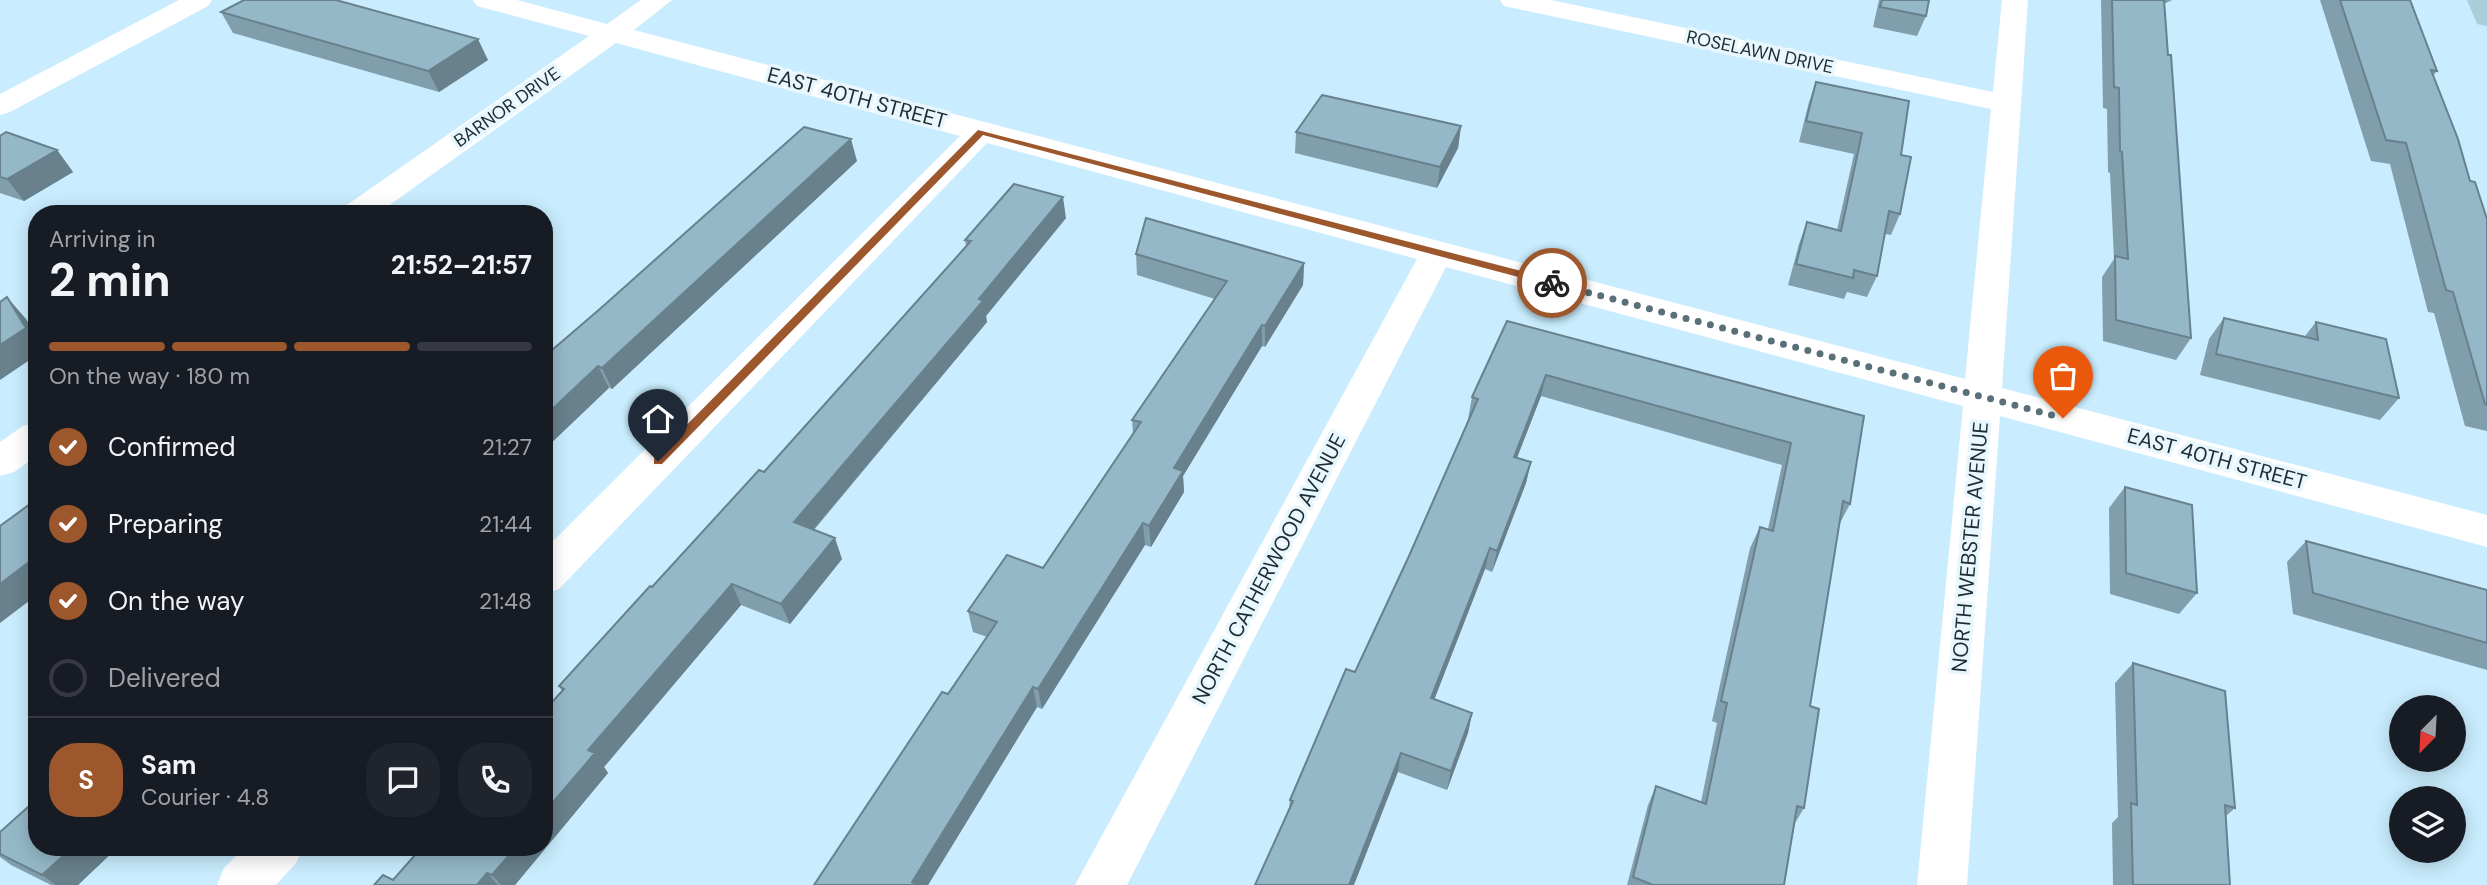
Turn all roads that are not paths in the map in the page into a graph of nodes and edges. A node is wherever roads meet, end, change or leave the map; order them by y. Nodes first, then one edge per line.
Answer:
1 (199, 0) edge
2 (486, 0) edge
3 (659, 0) edge
4 (1513, 0) edge
5 (2015, 0) edge
6 (2480, 0) edge
7 (2487, 18) edge
8 (612, 33) junction
9 (2007, 104) junction
10 (0, 106) edge
11 (982, 131) junction
12 (368, 205) edge
13 (1437, 252) junction
14 (1983, 397) junction
15 (28, 442) edge
16 (0, 462) edge
17 (2487, 531) edge
18 (553, 568) edge
19 (270, 856) edge
20 (242, 885) edge
21 (1100, 885) edge
22 (1942, 885) edge

1 - 10 street
2 - 8 street, EAST 40TH STREET
3 - 8 street, BARNOR DRIVE
4 - 9 street, ROSELAWN DRIVE
5 - 9 street, NORTH WEBSTER AVENUE
6 - 7 main road
8 - 11 street, EAST 40TH STREET
8 - 12 street, BARNOR DRIVE
9 - 14 street, NORTH WEBSTER AVENUE
11 - 13 street, EAST 40TH STREET
11 - 18 street
13 - 14 street, EAST 40TH STREET
13 - 21 street, NORTH CATHERWOOD AVENUE
14 - 17 street, EAST 40TH STREET
14 - 22 street, NORTH WEBSTER AVENUE
15 - 16 street
19 - 20 street

